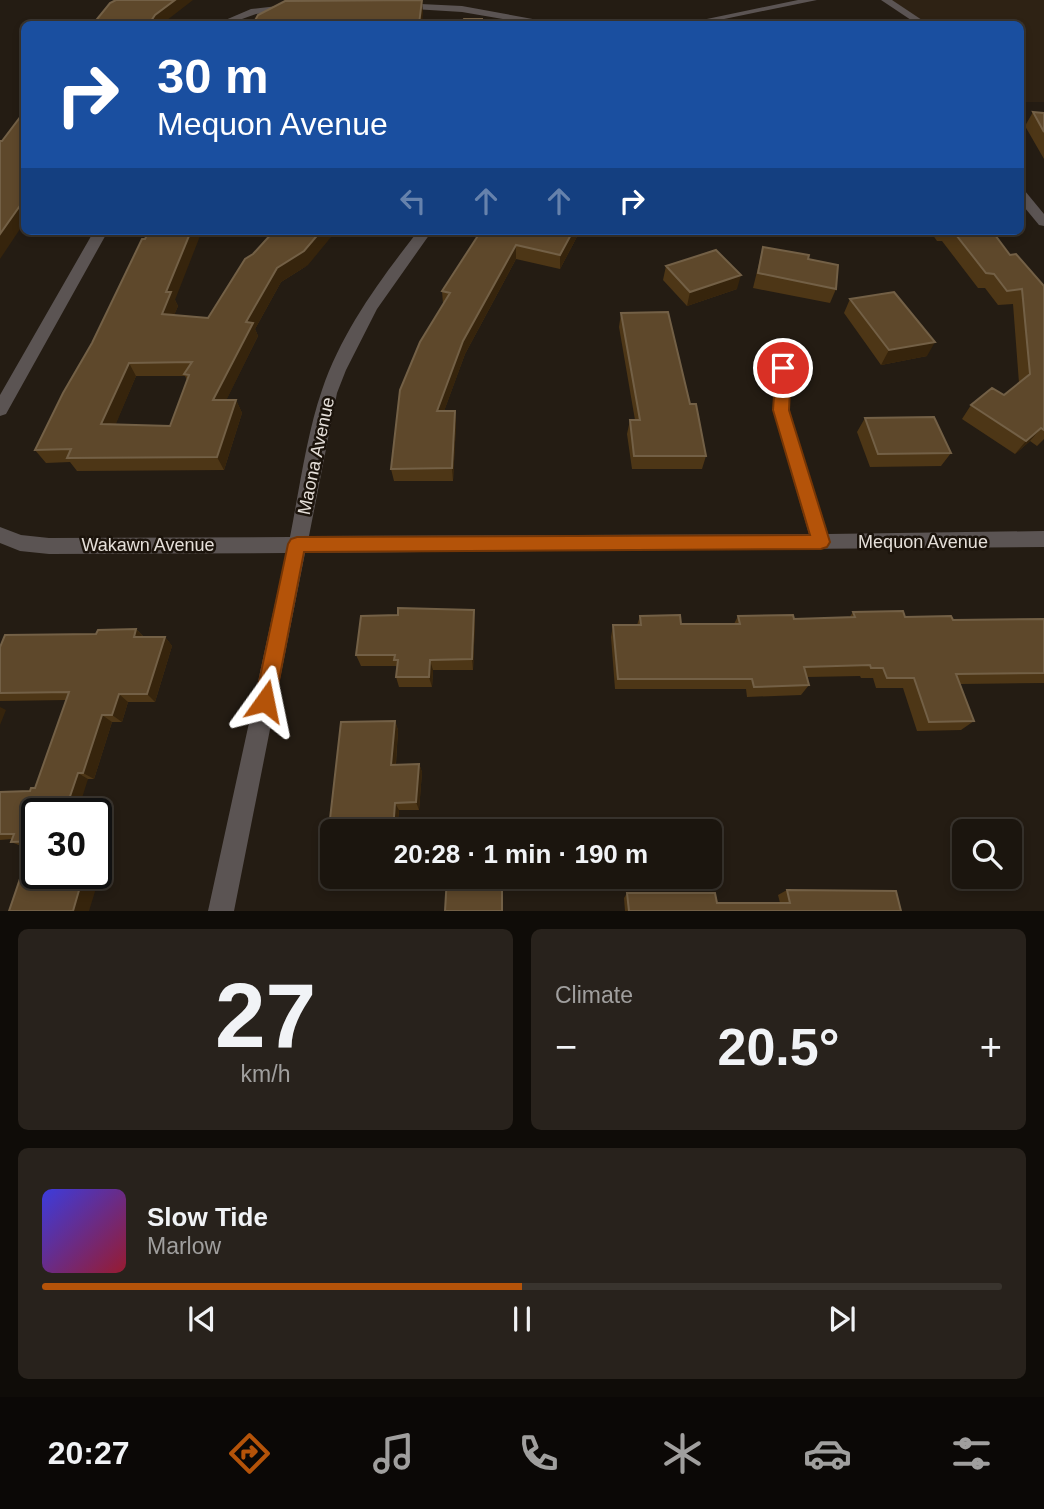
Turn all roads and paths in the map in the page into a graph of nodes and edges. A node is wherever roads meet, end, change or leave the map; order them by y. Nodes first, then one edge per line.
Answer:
1 (812, 0) edge
2 (886, 0) edge
3 (302, 6) edge
4 (392, 6) edge
5 (229, 21) edge
6 (523, 21) edge
7 (704, 21) edge
8 (918, 21) edge
9 (1024, 199) edge
10 (1044, 222) edge
11 (99, 235) edge
12 (422, 235) edge
13 (784, 348) dead end
14 (0, 410) edge
15 (0, 535) edge
16 (1044, 539) edge
17 (821, 542) junction
18 (297, 544) junction
19 (221, 911) edge

1 - 7 street
2 - 8 street
3 - 5 street
4 - 6 street
9 - 10 street
11 - 14 street
12 - 18 street, Maona Avenue
13 - 17 street
15 - 18 street, Wakawn Avenue
16 - 17 street, Mequon Avenue
17 - 18 street, Mequon Avenue
18 - 19 street, Maona Avenue

